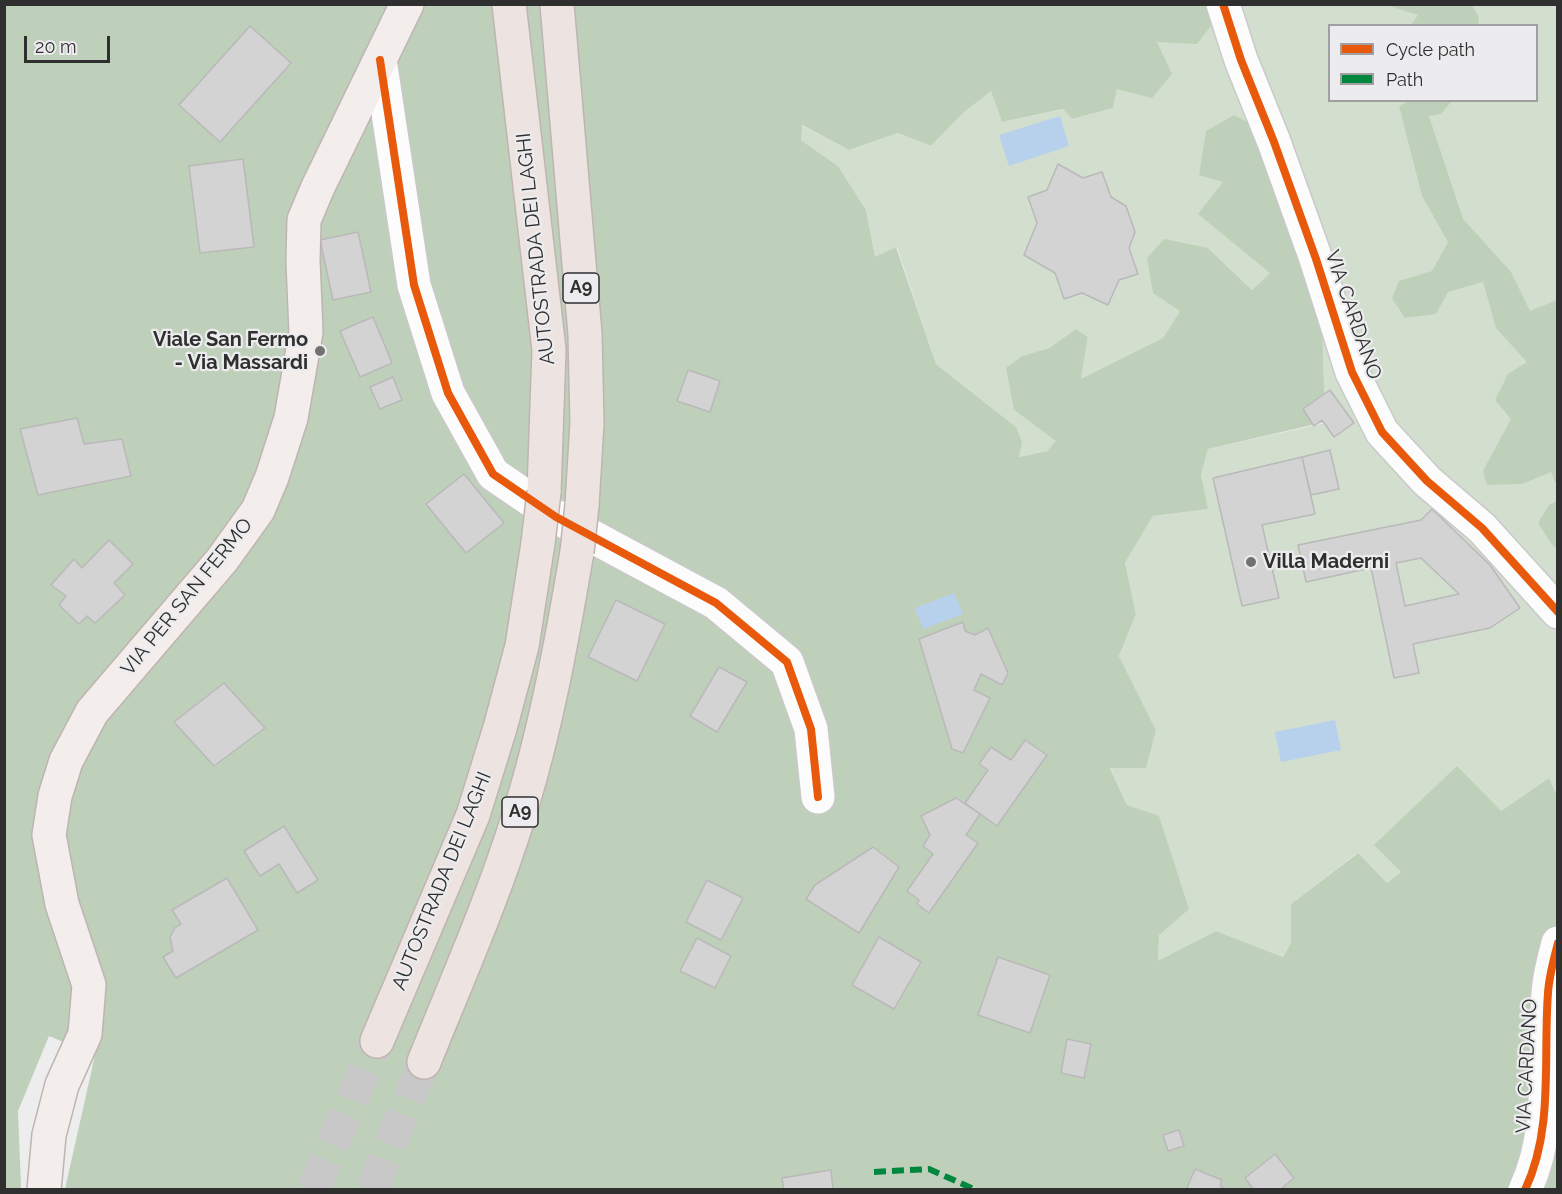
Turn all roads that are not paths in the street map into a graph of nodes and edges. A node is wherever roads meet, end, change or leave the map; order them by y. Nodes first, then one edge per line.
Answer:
1 (407, 4) edge
2 (509, 4) edge
3 (557, 4) edge
4 (1223, 4) edge
5 (380, 60) junction
6 (1557, 612) edge
7 (818, 797) dead end
8 (1557, 943) edge
9 (377, 1041) tunnel mouth
10 (424, 1062) tunnel mouth
11 (44, 1190) edge
12 (1525, 1190) edge

1 - 5 main road, VIA PER SAN FERMO
2 - 9 highway, AUTOSTRADA DEI LAGHI / A9, bridge
3 - 10 highway, AUTOSTRADA DEI LAGHI / A9, bridge
4 - 6 street, VIA CARDANO
5 - 7 street
5 - 11 main road, VIA PER SAN FERMO
8 - 12 street, VIA CARDANO

